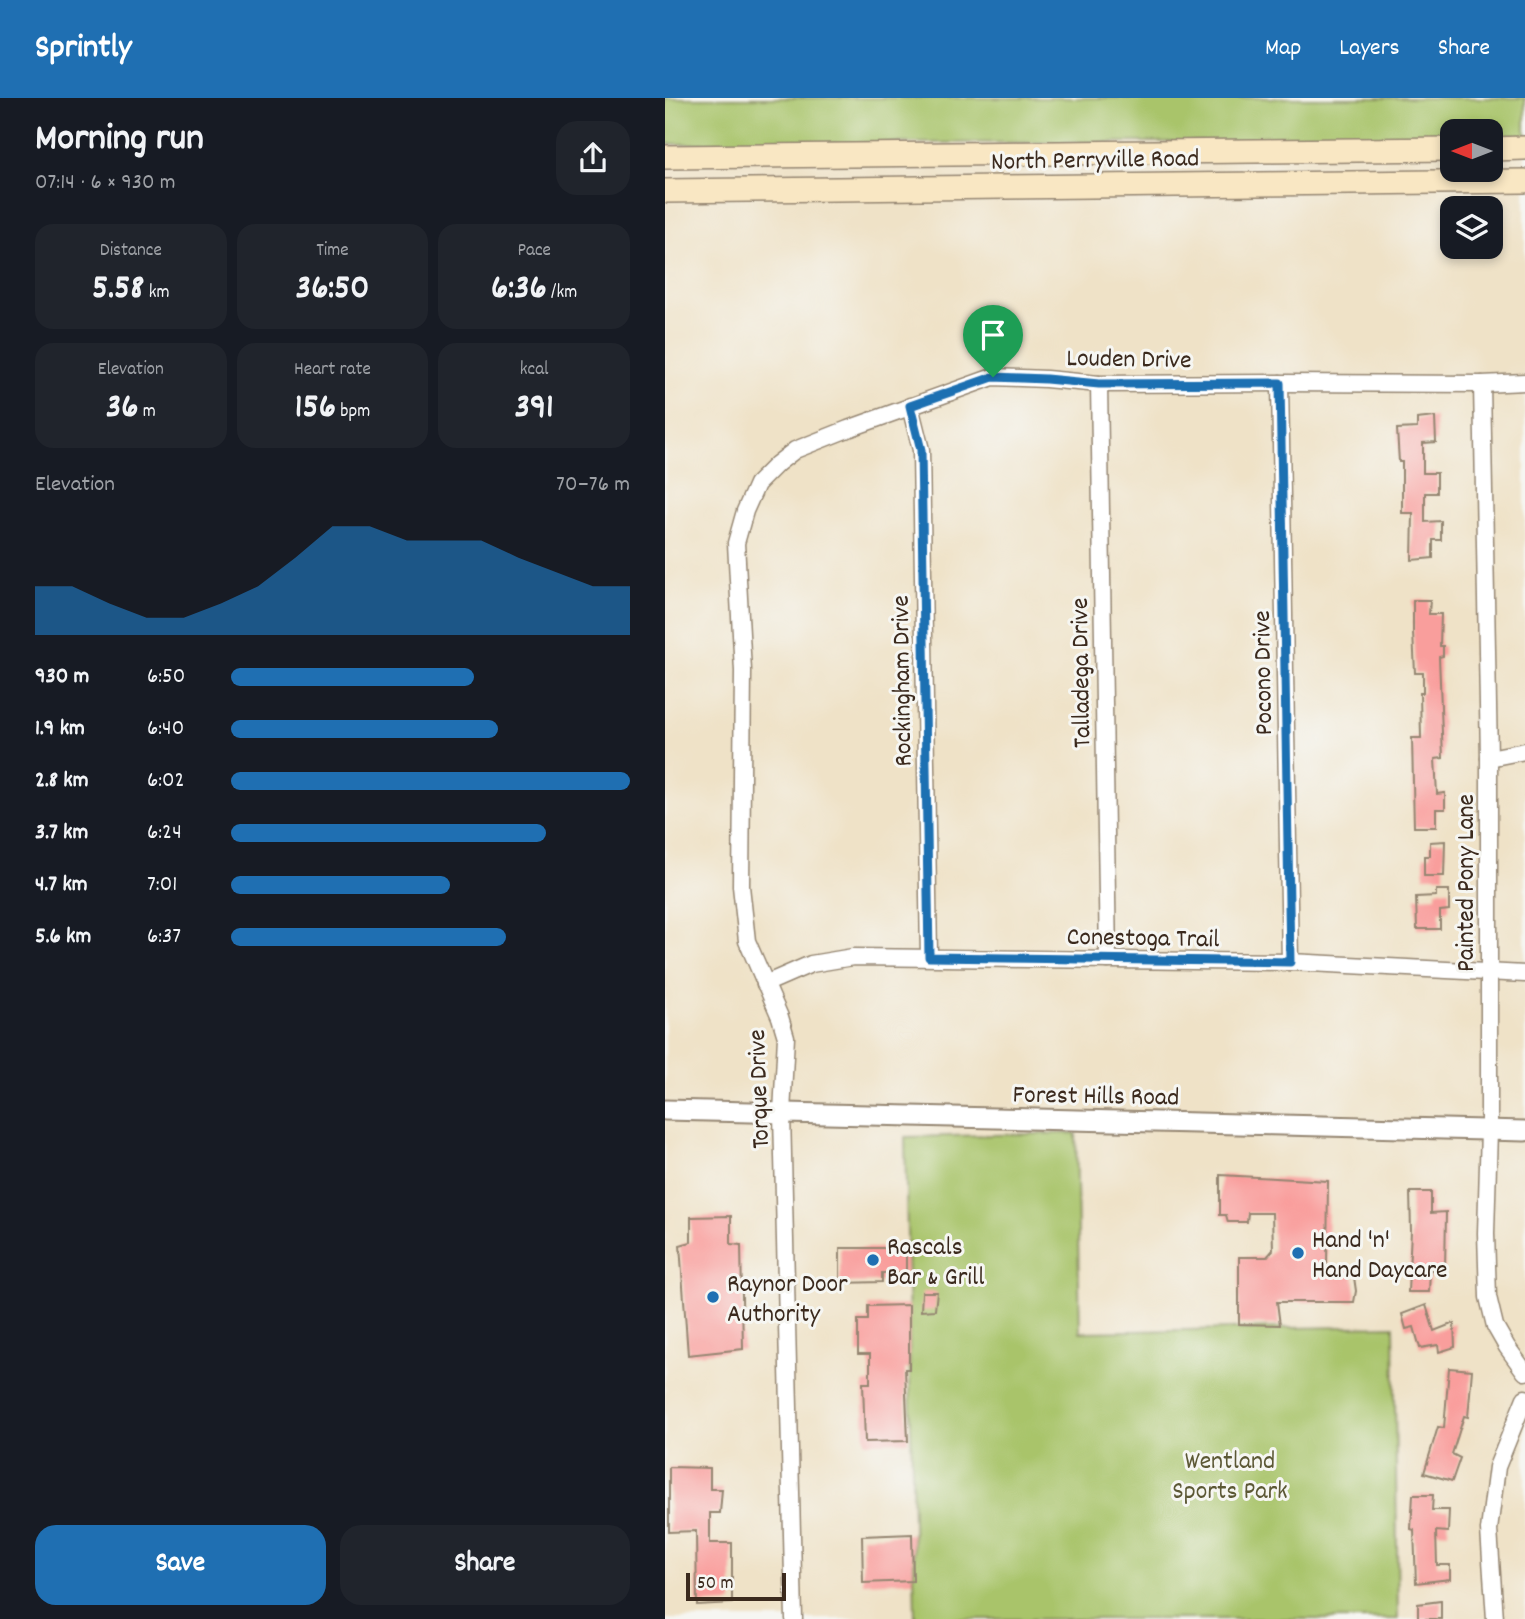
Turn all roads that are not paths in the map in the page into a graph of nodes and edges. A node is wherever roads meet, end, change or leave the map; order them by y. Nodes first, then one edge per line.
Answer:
1 (1525, 148) edge
2 (1440, 149) edge
3 (1503, 149) edge
4 (665, 157) edge
5 (1525, 181) edge
6 (665, 191) edge
7 (1525, 382) edge
8 (1280, 383) junction
9 (1099, 384) junction
10 (1482, 384) junction
11 (910, 406) junction
12 (757, 484) joint
13 (1525, 751) edge
14 (1489, 758) junction
15 (929, 957) junction
16 (1108, 960) junction
17 (1290, 962) junction
18 (1489, 973) junction
19 (1525, 974) edge
20 (765, 984) junction
21 (665, 1110) edge
22 (782, 1112) junction
23 (1489, 1130) junction
24 (1525, 1131) edge
25 (1525, 1371) edge
26 (1525, 1398) edge
27 (794, 1619) edge
28 (1495, 1619) edge

1 - 3 main road
2 - 4 main road, North Perryville Road
5 - 6 main road, North Perryville Road
7 - 10 street, Louden Drive
8 - 9 street, Louden Drive
8 - 10 street, Louden Drive
8 - 17 street, Pocono Drive
9 - 11 street, Louden Drive
9 - 16 street, Talladega Drive
10 - 14 street, Painted Pony Lane
11 - 12 street, Louden Drive
11 - 15 street, Rockingham Drive
12 - 20 street, Torque Drive
13 - 14 street
14 - 18 street, Painted Pony Lane
15 - 16 street, Conestoga Trail
15 - 20 street, Conestoga Trail
16 - 17 street, Conestoga Trail
17 - 18 street, Conestoga Trail
18 - 19 street, Conestoga Trail
18 - 23 street, Painted Pony Lane
20 - 22 street, Torque Drive
21 - 22 street, Forest Hills Road
22 - 23 street, Forest Hills Road
22 - 27 street, Torque Drive
23 - 24 street, Forest Hills Road
23 - 25 street, Painted Pony Lane
26 - 28 street

